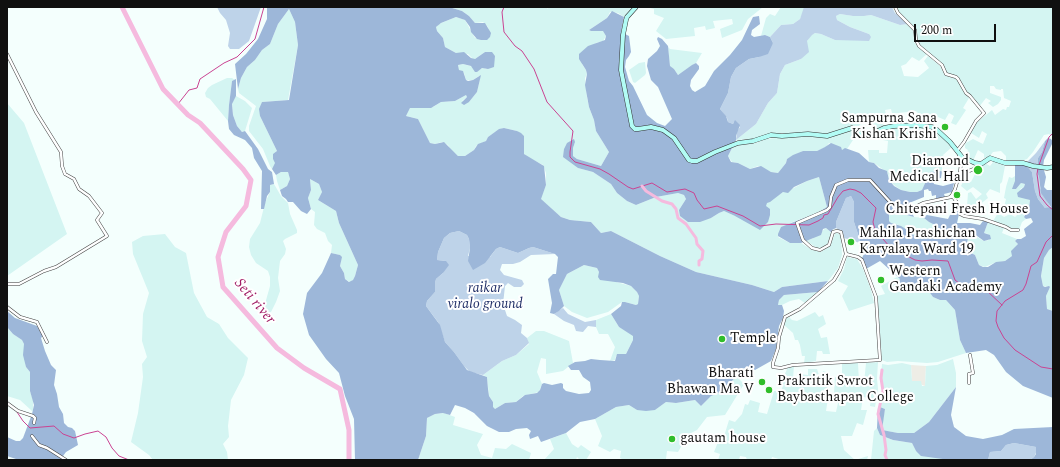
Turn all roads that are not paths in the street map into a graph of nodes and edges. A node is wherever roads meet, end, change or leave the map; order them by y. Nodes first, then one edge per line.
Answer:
1 (636, 7) edge
2 (895, 7) edge
3 (7, 54) edge
4 (957, 152) junction
5 (979, 164) junction
6 (1053, 166) edge
7 (958, 177) junction
8 (951, 196) junction
9 (1018, 230) dead end
10 (846, 254) junction
11 (7, 284) edge
12 (7, 307) edge
13 (47, 342) dead end
14 (970, 354) dead end
15 (969, 383) dead end
16 (7, 403) edge
17 (34, 423) dead end
18 (32, 436) dead end
19 (66, 460) edge

1 - 4 main road
2 - 4 street
3 - 11 street
4 - 5 main road
4 - 7 street
5 - 6 main road
5 - 7 street
7 - 8 street
8 - 9 street
8 - 10 street
10 - 10 street
12 - 13 street
14 - 15 street
16 - 17 street
18 - 19 street

